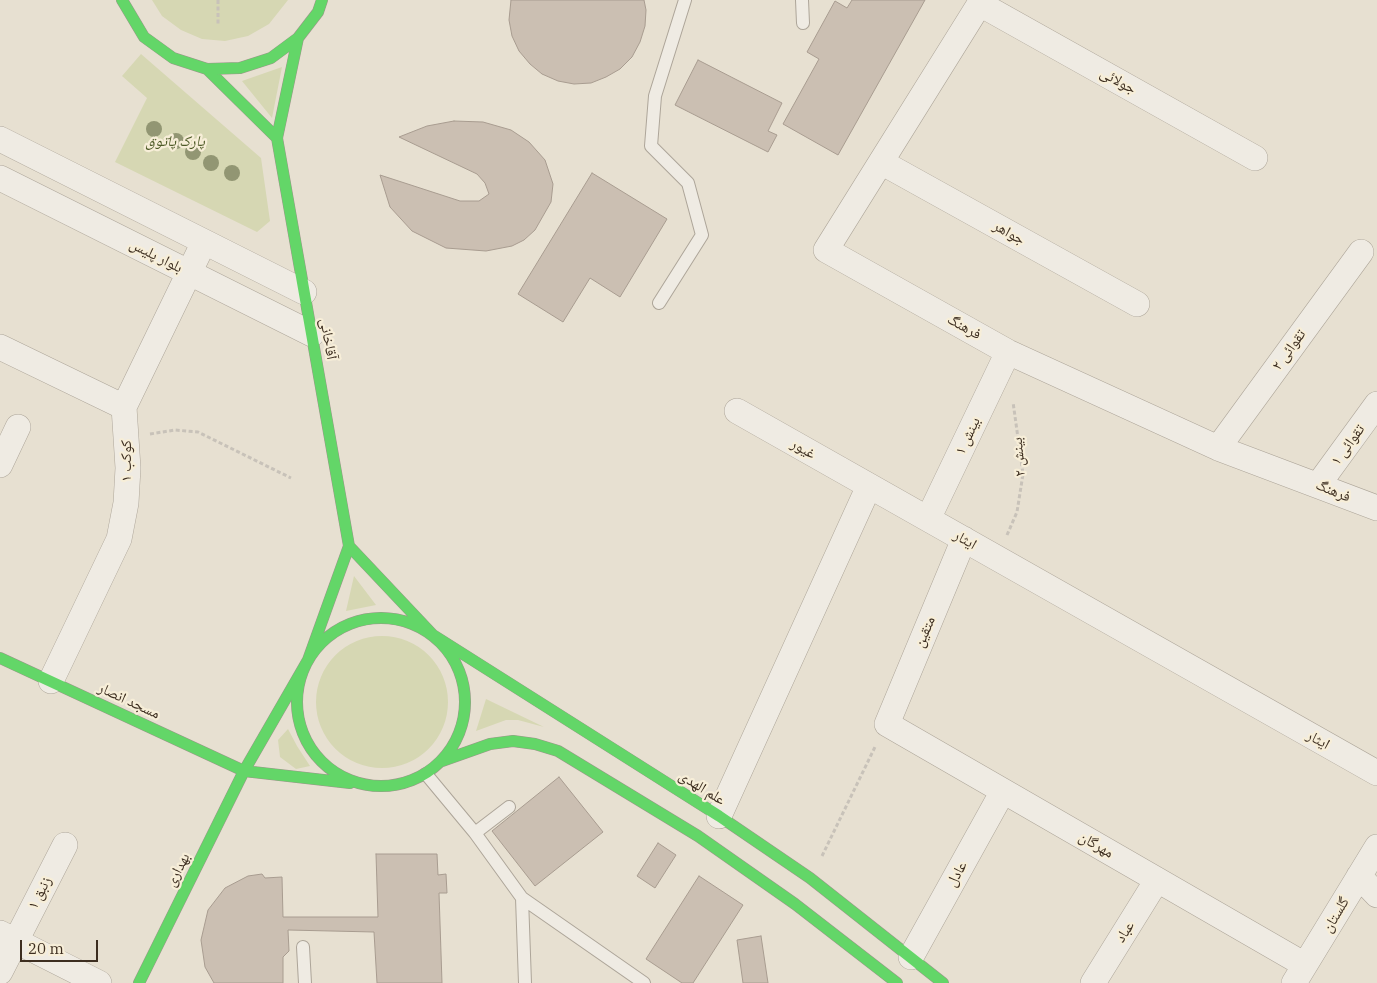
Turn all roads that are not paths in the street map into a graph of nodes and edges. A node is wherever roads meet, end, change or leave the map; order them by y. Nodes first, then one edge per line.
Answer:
1 (112, 0) edge
2 (685, 0) edge
3 (802, 0) edge
4 (327, 2) edge
5 (981, 2) edge
6 (123, 3) edge
7 (803, 23) dead end
8 (298, 38) junction
9 (207, 68) junction
10 (277, 138) junction
11 (0, 139) edge
12 (1255, 158) dead end
13 (881, 162) junction
14 (0, 178) edge
15 (204, 242) junction
16 (1361, 252) dead end
17 (188, 272) junction
18 (304, 292) junction
19 (659, 303) dead end
20 (1137, 304) dead end
21 (312, 334) junction
22 (0, 346) edge
23 (1008, 352) junction
24 (1377, 404) edge
25 (124, 408) junction
26 (737, 411) dead end
27 (18, 427) dead end
28 (1218, 448) junction
29 (0, 466) edge
30 (1318, 485) junction
31 (869, 486) junction
32 (1377, 508) edge
33 (928, 519) junction
34 (964, 539) junction
35 (349, 546) junction
36 (433, 635) junction
37 (0, 658) edge
38 (308, 660) junction
39 (51, 682) junction
40 (887, 724) joint
41 (442, 761) junction
42 (244, 771) junction
43 (1377, 773) edge
44 (426, 774) junction
45 (357, 783) junction
46 (1003, 791) junction
47 (509, 807) dead end
48 (719, 816) junction
49 (475, 834) junction
50 (65, 845) dead end
51 (1377, 847) edge
52 (1359, 876) junction
53 (1158, 880) junction
54 (1377, 895) edge
55 (522, 898) junction
56 (8, 937) edge
57 (303, 947) dead end
58 (911, 957) junction
59 (0, 972) edge
60 (1299, 974) edge
61 (99, 983) edge
62 (138, 983) edge
63 (305, 983) edge
64 (525, 983) edge
65 (644, 983) edge
66 (897, 983) edge
67 (943, 983) edge
68 (1092, 983) edge

1 - 6 street
2 - 19 lane
3 - 7 lane
4 - 8 street
5 - 12 street, جولائی
5 - 13 street, فرهنگ
6 - 9 street
8 - 9 street
8 - 10 street
9 - 10 street
10 - 18 street, آقاخانی
11 - 15 street
13 - 20 street, جواهر
13 - 23 street, فرهنگ
14 - 17 street, بلوار پلیس
15 - 17 street
15 - 18 street
16 - 28 street, تقوائی ۲
17 - 21 street, بلوار پلیس
17 - 25 street
18 - 21 street, آقاخانی
21 - 35 street, آقاخانی
22 - 25 street
23 - 28 street, فرهنگ
23 - 33 street, بینش ۱
24 - 30 street, تقوائی ۱
25 - 39 street, کوکب ۱
26 - 31 street, غیور
27 - 29 street
28 - 30 street, فرهنگ
30 - 32 street, فرهنگ
31 - 33 street, ایثار
31 - 48 street
33 - 34 street, ایثار
34 - 40 street, متقین
34 - 43 street, ایثار
35 - 36 street
35 - 38 street
36 - 38 street
36 - 41 street
36 - 48 street, علم الهدی
37 - 39 street, مسجد انصار
38 - 42 street, بهداری
38 - 45 street
39 - 42 street, مسجد انصار
40 - 46 street, مهرگان
41 - 44 street
41 - 66 street
42 - 45 street, مسجد انصار
42 - 62 street, بهداری
44 - 45 street
44 - 49 lane
46 - 53 street, مهرگان
46 - 58 street, عادل
47 - 49 lane
48 - 58 street, علم الهدی
49 - 55 lane
50 - 56 street, زنبق ۱
51 - 52 street, گلستان
52 - 54 street
52 - 60 street, گلستان
53 - 60 street, مهرگان
53 - 68 street, عباد
55 - 64 lane
55 - 65 lane
56 - 59 street, زنبق ۱
56 - 61 street
57 - 63 lane
58 - 67 street, علم الهدی

